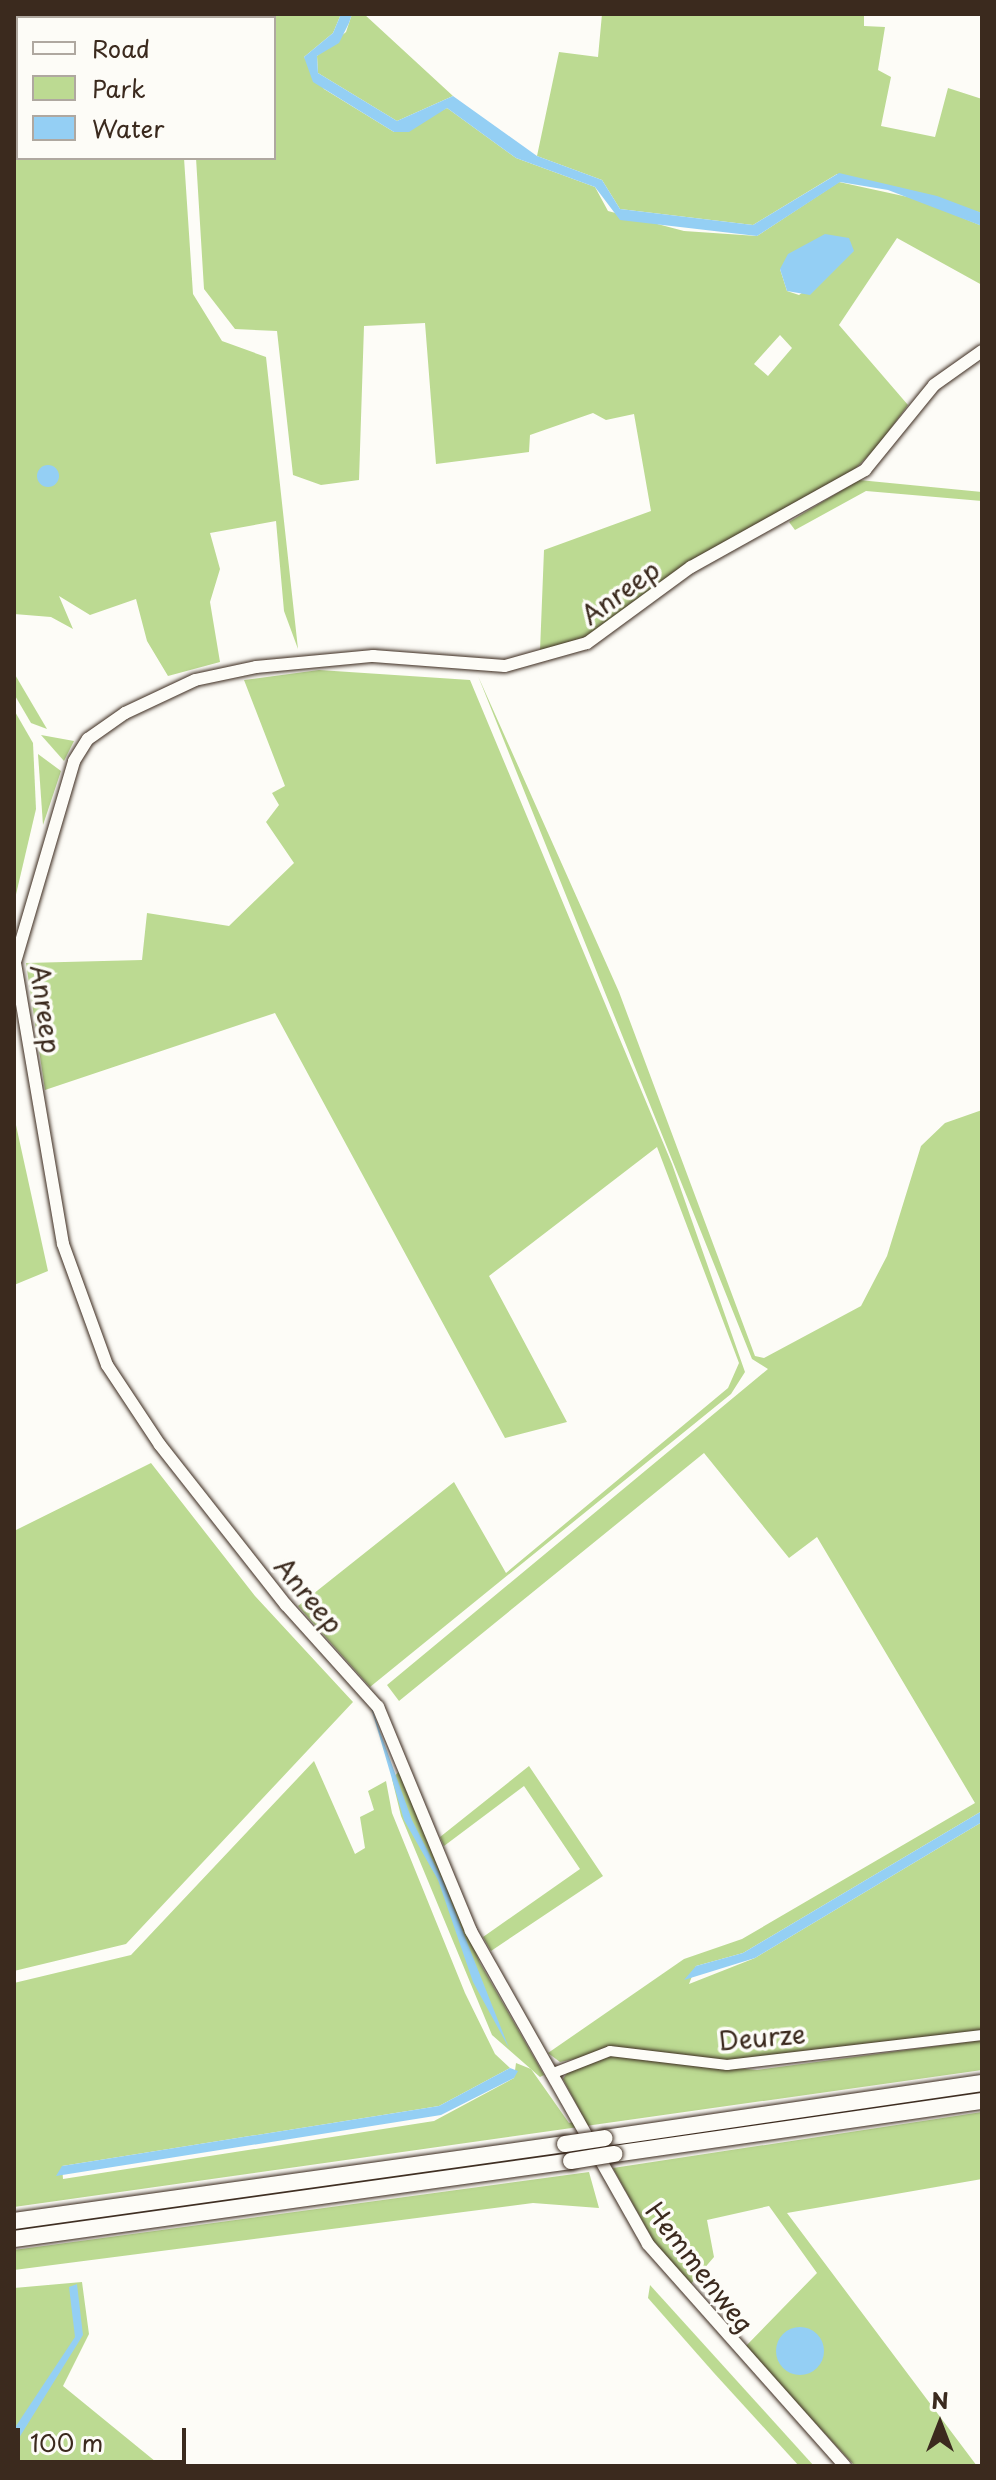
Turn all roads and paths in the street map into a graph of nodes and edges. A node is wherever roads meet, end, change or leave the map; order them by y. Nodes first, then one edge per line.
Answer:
1 (982, 351) edge
2 (15, 981) edge
3 (982, 2035) edge
4 (551, 2074) junction
5 (982, 2083) edge
6 (982, 2101) edge
7 (14, 2221) edge
8 (14, 2239) edge
9 (845, 2466) edge

1 - 2 street, Anreep
2 - 4 street, Anreep
3 - 4 street, Deurze
4 - 9 street, Hemmenweg
5 - 7 highway, bridge
6 - 8 highway, bridge

